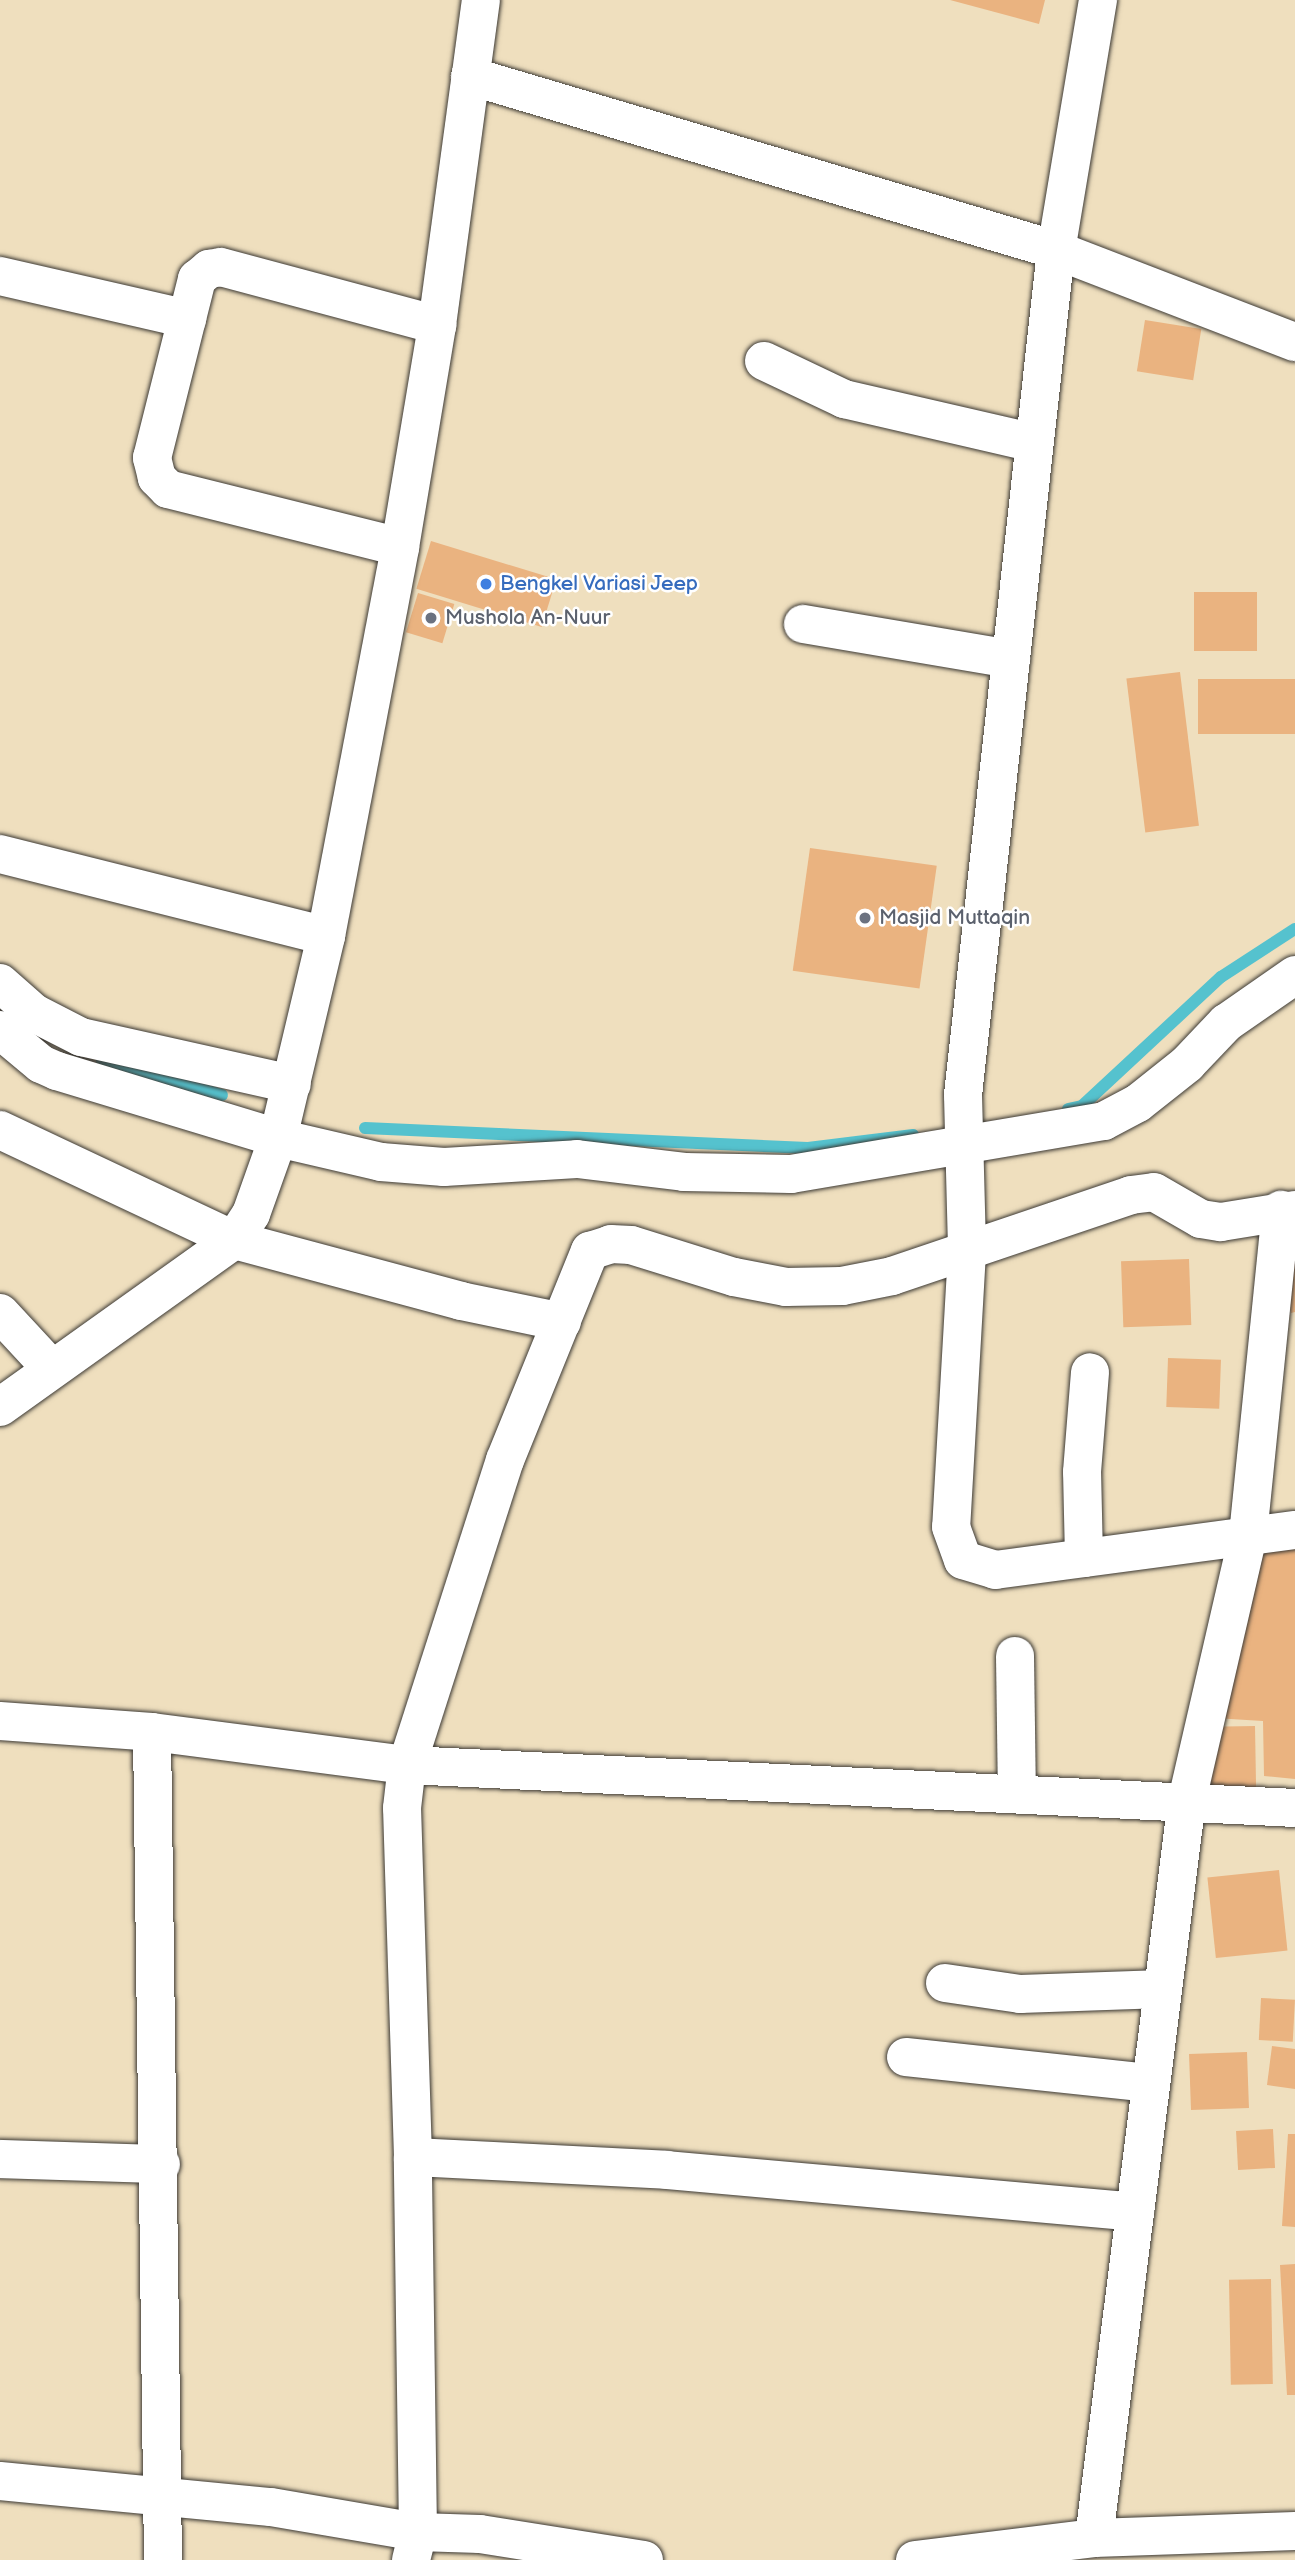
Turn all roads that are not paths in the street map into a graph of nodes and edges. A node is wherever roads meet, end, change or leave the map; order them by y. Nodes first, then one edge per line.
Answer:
1 (481, 0) edge
2 (1098, 0) edge
3 (470, 76) junction
4 (1056, 250) junction
5 (0, 276) edge
6 (187, 318) junction
7 (437, 326) junction
8 (1295, 342) edge
9 (764, 361) dead end
10 (1034, 443) junction
11 (400, 548) junction
12 (803, 624) dead end
13 (1011, 659) junction
14 (0, 854) edge
15 (326, 936) junction
16 (1295, 975) edge
17 (0, 983) edge
18 (0, 1030) edge
19 (292, 1084) junction
20 (965, 1123) junction
21 (0, 1130) edge
22 (278, 1138) junction
23 (1288, 1210) edge
24 (234, 1240) junction
25 (967, 1252) junction
26 (0, 1312) edge
27 (562, 1322) junction
28 (51, 1368) junction
29 (1090, 1373) dead end
30 (0, 1407) edge
31 (1295, 1530) edge
32 (1248, 1535) junction
33 (1084, 1558) junction
34 (1016, 1656) dead end
35 (0, 1721) edge
36 (152, 1732) junction
37 (407, 1765) junction
38 (1017, 1792) junction
39 (1187, 1800) junction
40 (1295, 1808) edge
41 (945, 1983) dead end
42 (1163, 1989) junction
43 (906, 2057) dead end
44 (1151, 2083) junction
45 (413, 2157) junction
46 (0, 2159) edge
47 (161, 2164) junction
48 (1135, 2213) junction
49 (0, 2481) edge
50 (161, 2497) junction
51 (1295, 2531) edge
52 (1094, 2538) junction
53 (414, 2546) edge
54 (163, 2560) edge
55 (643, 2560) edge
56 (917, 2560) edge

1 - 3 street
2 - 4 street
3 - 4 street
3 - 7 street
4 - 8 street
4 - 10 street
5 - 6 street
6 - 7 street
6 - 11 street
7 - 11 street
9 - 10 street
10 - 13 street
11 - 15 street
12 - 13 street
13 - 20 street
14 - 15 street
15 - 19 street
16 - 20 street
17 - 19 street
18 - 22 street
19 - 22 street
20 - 22 street
20 - 25 street
21 - 24 street
22 - 24 street
23 - 25 street
23 - 32 street
24 - 27 street
24 - 28 street
25 - 27 street
25 - 33 street
26 - 28 street
27 - 37 street
28 - 30 street
29 - 33 street
31 - 32 street
32 - 33 street
32 - 39 street
34 - 38 street
35 - 36 street
36 - 37 street
36 - 47 street
37 - 38 street
37 - 45 street
38 - 39 street
39 - 40 street
39 - 42 street
41 - 42 street
42 - 44 street
43 - 44 street
44 - 48 street
45 - 48 street
45 - 53 street
46 - 47 street
47 - 50 street
48 - 52 street
49 - 50 street
50 - 53 street
50 - 54 street
51 - 52 street
52 - 56 street
53 - 55 street

